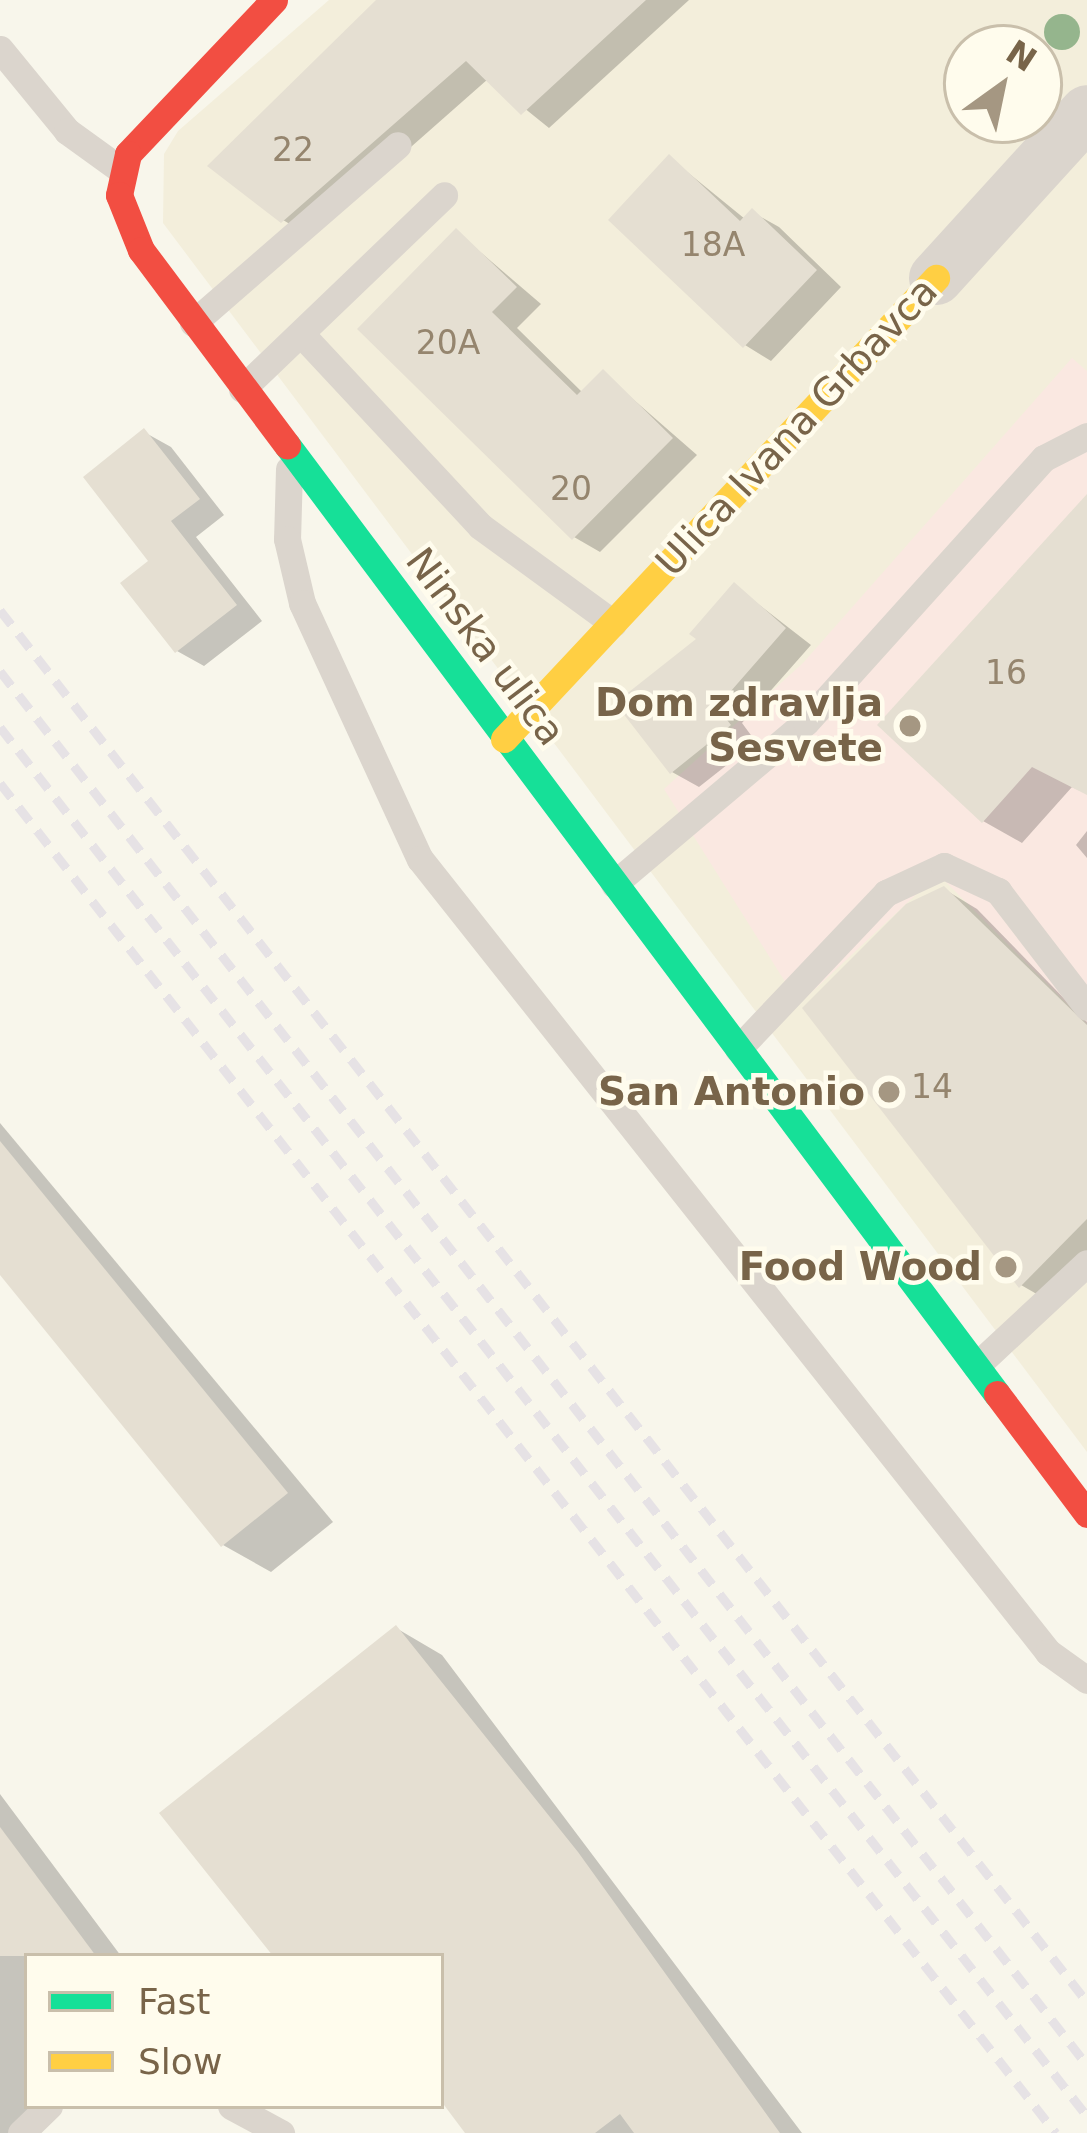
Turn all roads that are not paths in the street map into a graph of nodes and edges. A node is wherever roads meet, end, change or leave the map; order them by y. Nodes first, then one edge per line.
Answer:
1 (274, 0) edge
2 (0, 49) edge
3 (1087, 112) edge
4 (398, 145) dead end
5 (121, 170) junction
6 (444, 195) dead end
7 (936, 278) joint
8 (193, 323) junction
9 (304, 337) junction
10 (242, 389) junction
11 (1087, 436) edge
12 (290, 453) junction
13 (613, 622) junction
14 (504, 739) junction
15 (614, 884) junction
16 (1087, 1007) edge
17 (738, 1048) junction
18 (1087, 1263) edge
19 (976, 1366) junction
20 (1087, 1514) edge
21 (1087, 1680) edge
22 (46, 2109) edge
23 (236, 2109) edge
24 (20, 2133) edge
25 (280, 2133) edge

1 - 5 street
2 - 5 lane
3 - 7 street, Ulica Ivana Grbavca
4 - 8 lane
5 - 8 street, Ninska ulica
6 - 9 lane
7 - 13 street, Ulica Ivana Grbavca
8 - 10 street, Ninska ulica
9 - 10 lane
9 - 13 lane
10 - 12 street, Ninska ulica
11 - 15 lane
12 - 14 street, Ninska ulica
12 - 21 lane
13 - 14 street, Ulica Ivana Grbavca
14 - 15 street, Ninska ulica
15 - 17 street, Ninska ulica
16 - 17 lane
17 - 19 street, Ninska ulica
18 - 19 lane
19 - 20 street, Ninska ulica
22 - 24 lane
23 - 25 lane

